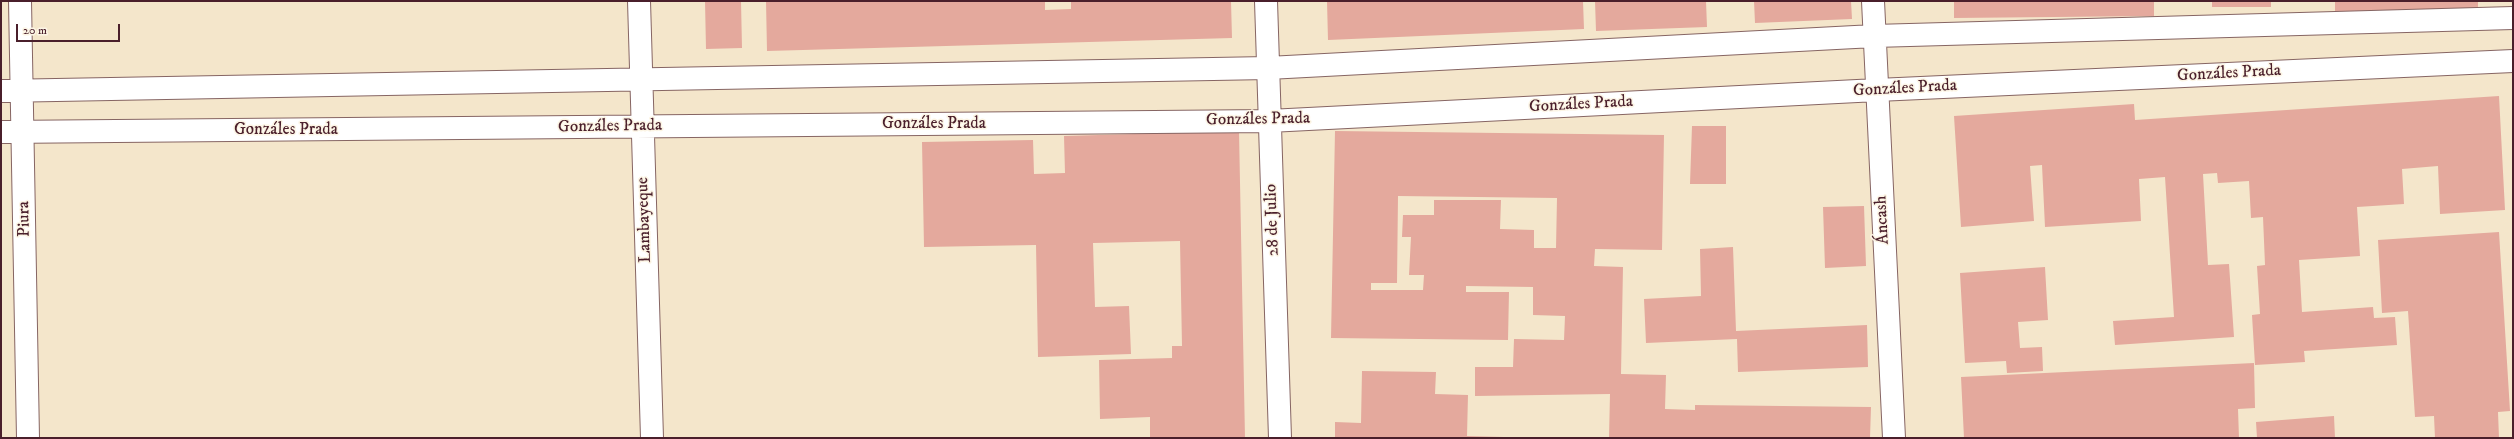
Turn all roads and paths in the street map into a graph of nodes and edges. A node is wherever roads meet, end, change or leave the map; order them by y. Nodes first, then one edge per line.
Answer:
1 (20, 1) edge
2 (640, 1) edge
3 (1266, 1) edge
4 (1873, 1) edge
5 (2513, 18) edge
6 (1874, 36) junction
7 (2513, 61) edge
8 (1268, 68) junction
9 (641, 78) junction
10 (23, 90) junction
11 (1876, 90) junction
12 (1, 91) edge
13 (1269, 121) junction
14 (643, 126) junction
15 (1, 132) edge
16 (23, 132) junction
17 (28, 438) edge
18 (652, 438) edge
19 (1280, 438) edge
20 (1894, 438) edge

1 - 10 street, Piura
2 - 9 street, Lambayeque
3 - 8 street, 28 de Julio
4 - 6 street, Áncash
5 - 6 street
6 - 8 street
6 - 11 street, Áncash
7 - 11 street, Gonzáles Prada
8 - 9 street
8 - 13 street, 28 de Julio
9 - 10 street
9 - 14 street, Lambayeque
10 - 12 street
10 - 16 street, Piura
11 - 13 street, Gonzáles Prada
11 - 20 street, Áncash
13 - 14 street, Gonzáles Prada
13 - 19 street, 28 de Julio
14 - 16 street, Gonzáles Prada
14 - 18 street, Lambayeque
15 - 16 street, Gonzáles Prada
16 - 17 street, Piura

